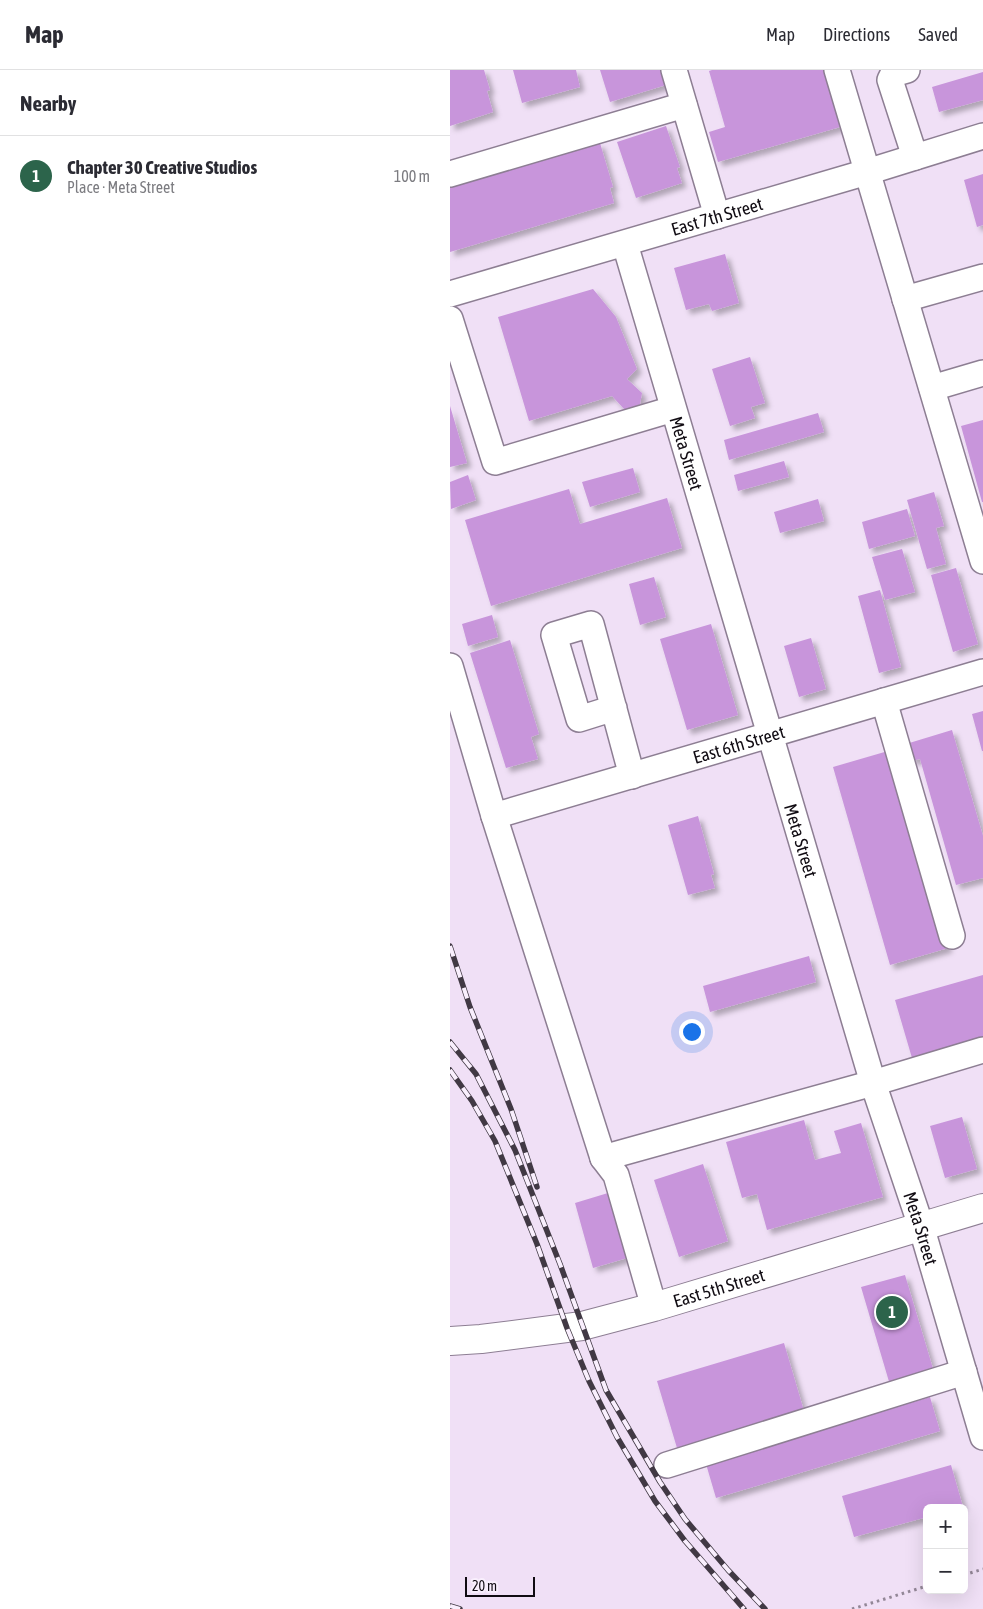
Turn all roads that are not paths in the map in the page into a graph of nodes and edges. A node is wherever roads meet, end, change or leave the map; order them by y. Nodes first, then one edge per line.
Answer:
1 (674, 70) edge
2 (837, 70) edge
3 (907, 70) edge
4 (684, 105) junction
5 (983, 136) edge
6 (916, 157) junction
7 (867, 172) junction
8 (450, 174) edge
9 (717, 216) junction
10 (625, 244) junction
11 (983, 277) edge
12 (450, 294) edge
13 (905, 299) junction
14 (450, 319) edge
15 (983, 373) edge
16 (932, 388) junction
17 (673, 408) junction
18 (983, 561) edge
19 (450, 666) edge
20 (983, 672) edge
21 (884, 701) junction
22 (614, 708) dead end
23 (769, 735) junction
24 (632, 776) junction
25 (494, 816) junction
26 (952, 936) dead end
27 (983, 1050) edge
28 (872, 1083) junction
29 (603, 1158) junction
30 (983, 1208) edge
31 (921, 1226) junction
32 (654, 1307) junction
33 (450, 1341) edge
34 (964, 1372) junction
35 (983, 1437) edge
36 (667, 1466) dead end

1 - 4 street
2 - 7 street
3 - 6 street
4 - 8 street
4 - 9 street
5 - 6 street, East 7th Street
6 - 7 street, East 7th Street
7 - 9 street, East 7th Street
7 - 13 street
9 - 10 street, East 7th Street
10 - 12 street, East 7th Street
10 - 17 street, Meta Street
11 - 13 street
13 - 16 street
14 - 17 street
15 - 16 street
16 - 18 street
17 - 23 street, Meta Street
19 - 25 street
20 - 21 street, East 6th Street
21 - 23 street, East 6th Street
21 - 26 street
22 - 24 street
23 - 24 street, East 6th Street
23 - 28 street, Meta Street
24 - 25 street, East 6th Street
25 - 29 street
27 - 28 street
28 - 29 street
28 - 31 street, Meta Street
29 - 32 street
30 - 31 main road, East 5th Street
31 - 32 main road, East 5th Street
31 - 34 street, Meta Street
32 - 33 main road, East 5th Street
34 - 35 street, Meta Street
34 - 36 street

